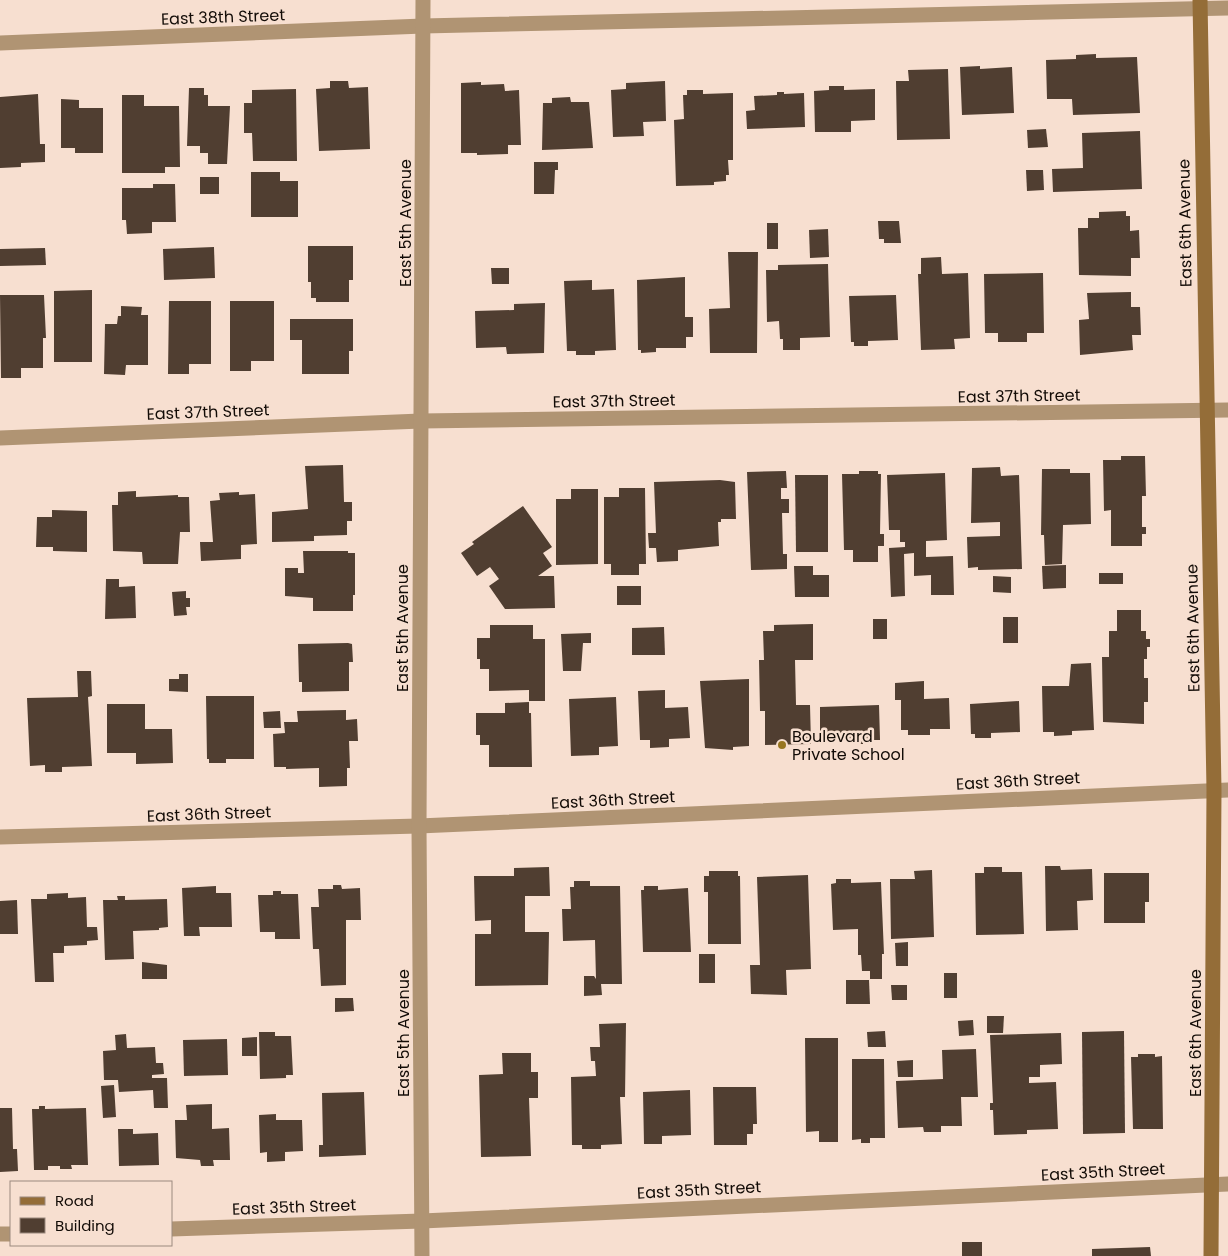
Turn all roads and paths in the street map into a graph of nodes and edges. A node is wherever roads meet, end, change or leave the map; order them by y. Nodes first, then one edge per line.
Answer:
1 (423, 0) edge
2 (1200, 5) edge
3 (1228, 8) edge
4 (423, 26) junction
5 (0, 43) edge
6 (1228, 410) edge
7 (1206, 411) junction
8 (421, 421) junction
9 (0, 438) edge
10 (1221, 790) edge
11 (419, 826) junction
12 (0, 837) edge
13 (1228, 1184) edge
14 (1212, 1185) junction
15 (422, 1220) junction
16 (172, 1229) edge
17 (422, 1256) edge
18 (1211, 1256) edge

1 - 4 street, East 5th Avenue
2 - 3 street, East 38th Street
2 - 4 street, East 38th Street
2 - 7 street, East 6th Avenue
4 - 5 street, East 38th Street
4 - 8 street, East 5th Avenue
6 - 7 street, East 37th Street
7 - 8 street, East 37th Street
7 - 10 street, East 6th Avenue
8 - 9 street, East 37th Street
8 - 11 street, East 5th Avenue
10 - 11 street, East 36th Street
10 - 14 street, East 6th Avenue
11 - 12 street, East 36th Street
11 - 15 street, East 5th Avenue
13 - 14 street, East 35th Street
14 - 15 street, East 35th Street
14 - 18 street, East 6th Avenue
15 - 16 street, East 35th Street
15 - 17 street, East 5th Avenue

